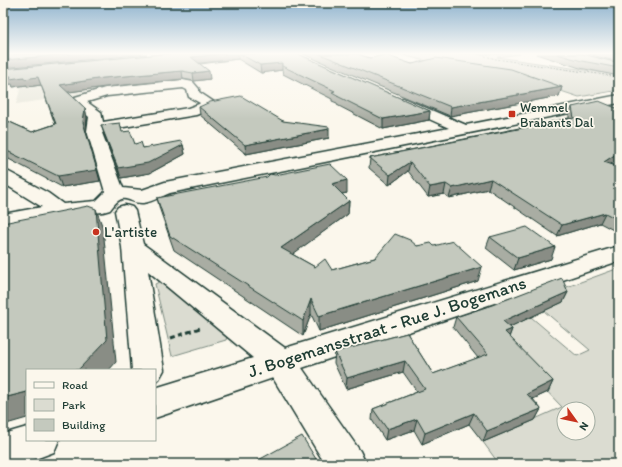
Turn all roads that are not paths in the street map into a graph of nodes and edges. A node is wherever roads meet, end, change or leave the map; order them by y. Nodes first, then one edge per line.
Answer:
1 (394, 98) edge
2 (619, 99) edge
3 (464, 129) junction
4 (94, 131) junction
5 (3, 176) edge
6 (115, 204) junction
7 (59, 210) junction
8 (3, 220) edge
9 (133, 247) junction
10 (619, 253) edge
11 (147, 358) edge
12 (280, 361) junction
13 (156, 403) edge
14 (347, 464) edge

1 - 3 street
2 - 3 street
3 - 6 street
4 - 4 street
4 - 6 street
5 - 7 street
6 - 7 street
6 - 9 street
7 - 8 street
9 - 11 street
9 - 12 street
10 - 12 street, J. Bogemansstraat - Rue J. Bogemans
12 - 13 street, J. Bogemansstraat - Rue J. Bogemans
12 - 14 street

